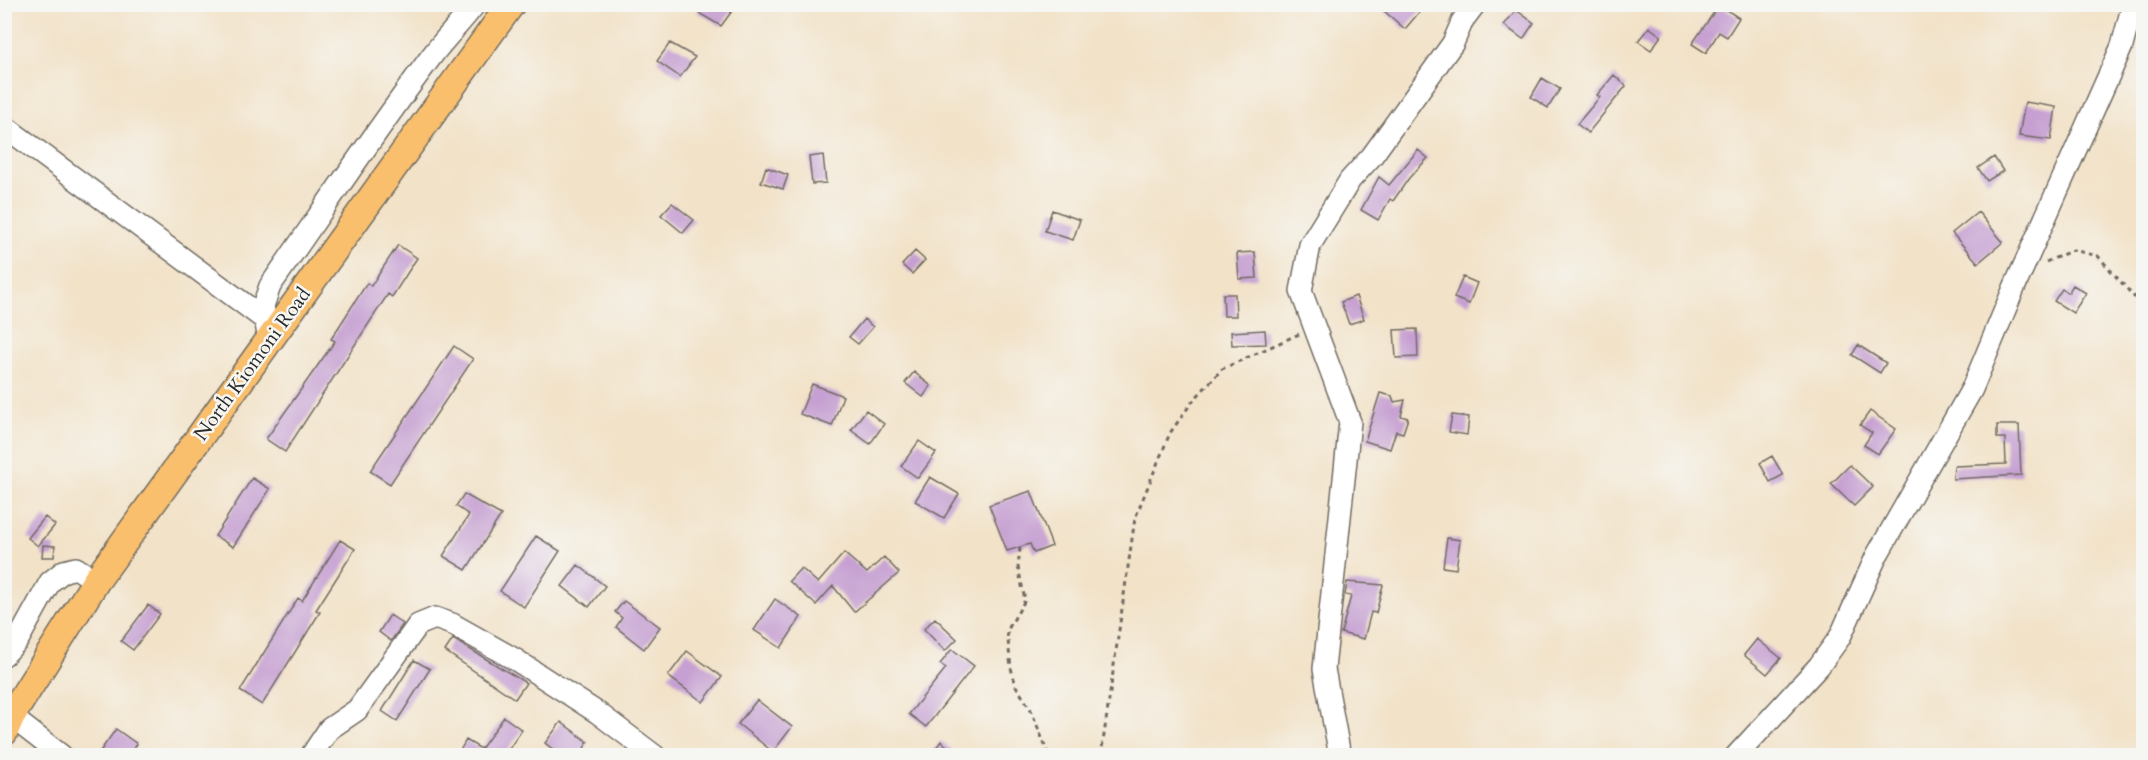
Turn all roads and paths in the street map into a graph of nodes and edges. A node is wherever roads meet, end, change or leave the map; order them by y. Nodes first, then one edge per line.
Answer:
1 (475, 4) edge
2 (511, 4) edge
3 (1475, 4) edge
4 (2133, 4) edge
5 (4, 126) edge
6 (2042, 264) dead end
7 (2144, 308) edge
8 (1314, 328) junction
9 (266, 329) junction
10 (1020, 548) dead end
11 (96, 581) junction
12 (4, 655) edge
13 (6, 720) edge
14 (62, 756) edge
15 (311, 756) edge
16 (655, 756) edge
17 (1049, 756) edge
18 (1101, 756) edge
19 (1340, 756) edge
20 (1736, 756) edge

1 - 9 street
2 - 9 main road, North Kiomoni Road
3 - 8 street
4 - 20 street
5 - 9 street
6 - 7 path
8 - 18 path
8 - 19 street
9 - 11 main road, North Kiomoni Road
10 - 17 path
11 - 12 street
11 - 13 main road, North Kiomoni Road
13 - 14 street
15 - 16 street

